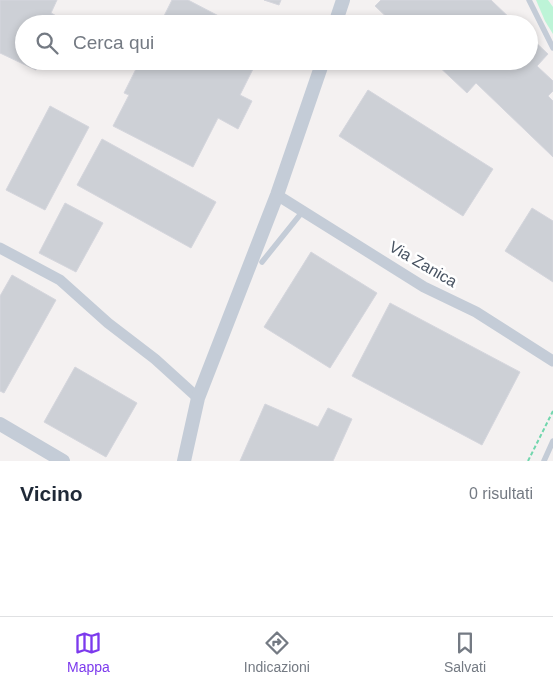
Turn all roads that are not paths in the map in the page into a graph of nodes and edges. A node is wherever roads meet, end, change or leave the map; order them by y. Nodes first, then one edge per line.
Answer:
1 (344, 0) edge
2 (529, 0) edge
3 (338, 15) edge
4 (536, 15) edge
5 (538, 19) edge
6 (553, 48) edge
7 (319, 70) edge
8 (277, 195) junction
9 (303, 211) junction
10 (0, 248) edge
11 (262, 262) dead end
12 (553, 361) edge
13 (198, 398) junction
14 (0, 424) edge
15 (553, 441) edge
16 (64, 461) edge
17 (184, 461) edge
18 (544, 461) edge

1 - 3 street
2 - 4 lane
5 - 6 lane
7 - 8 street
8 - 9 street, Via Zanica
8 - 13 street
9 - 11 lane
9 - 12 street, Via Zanica
10 - 13 street
13 - 17 street
14 - 16 street
15 - 18 lane

